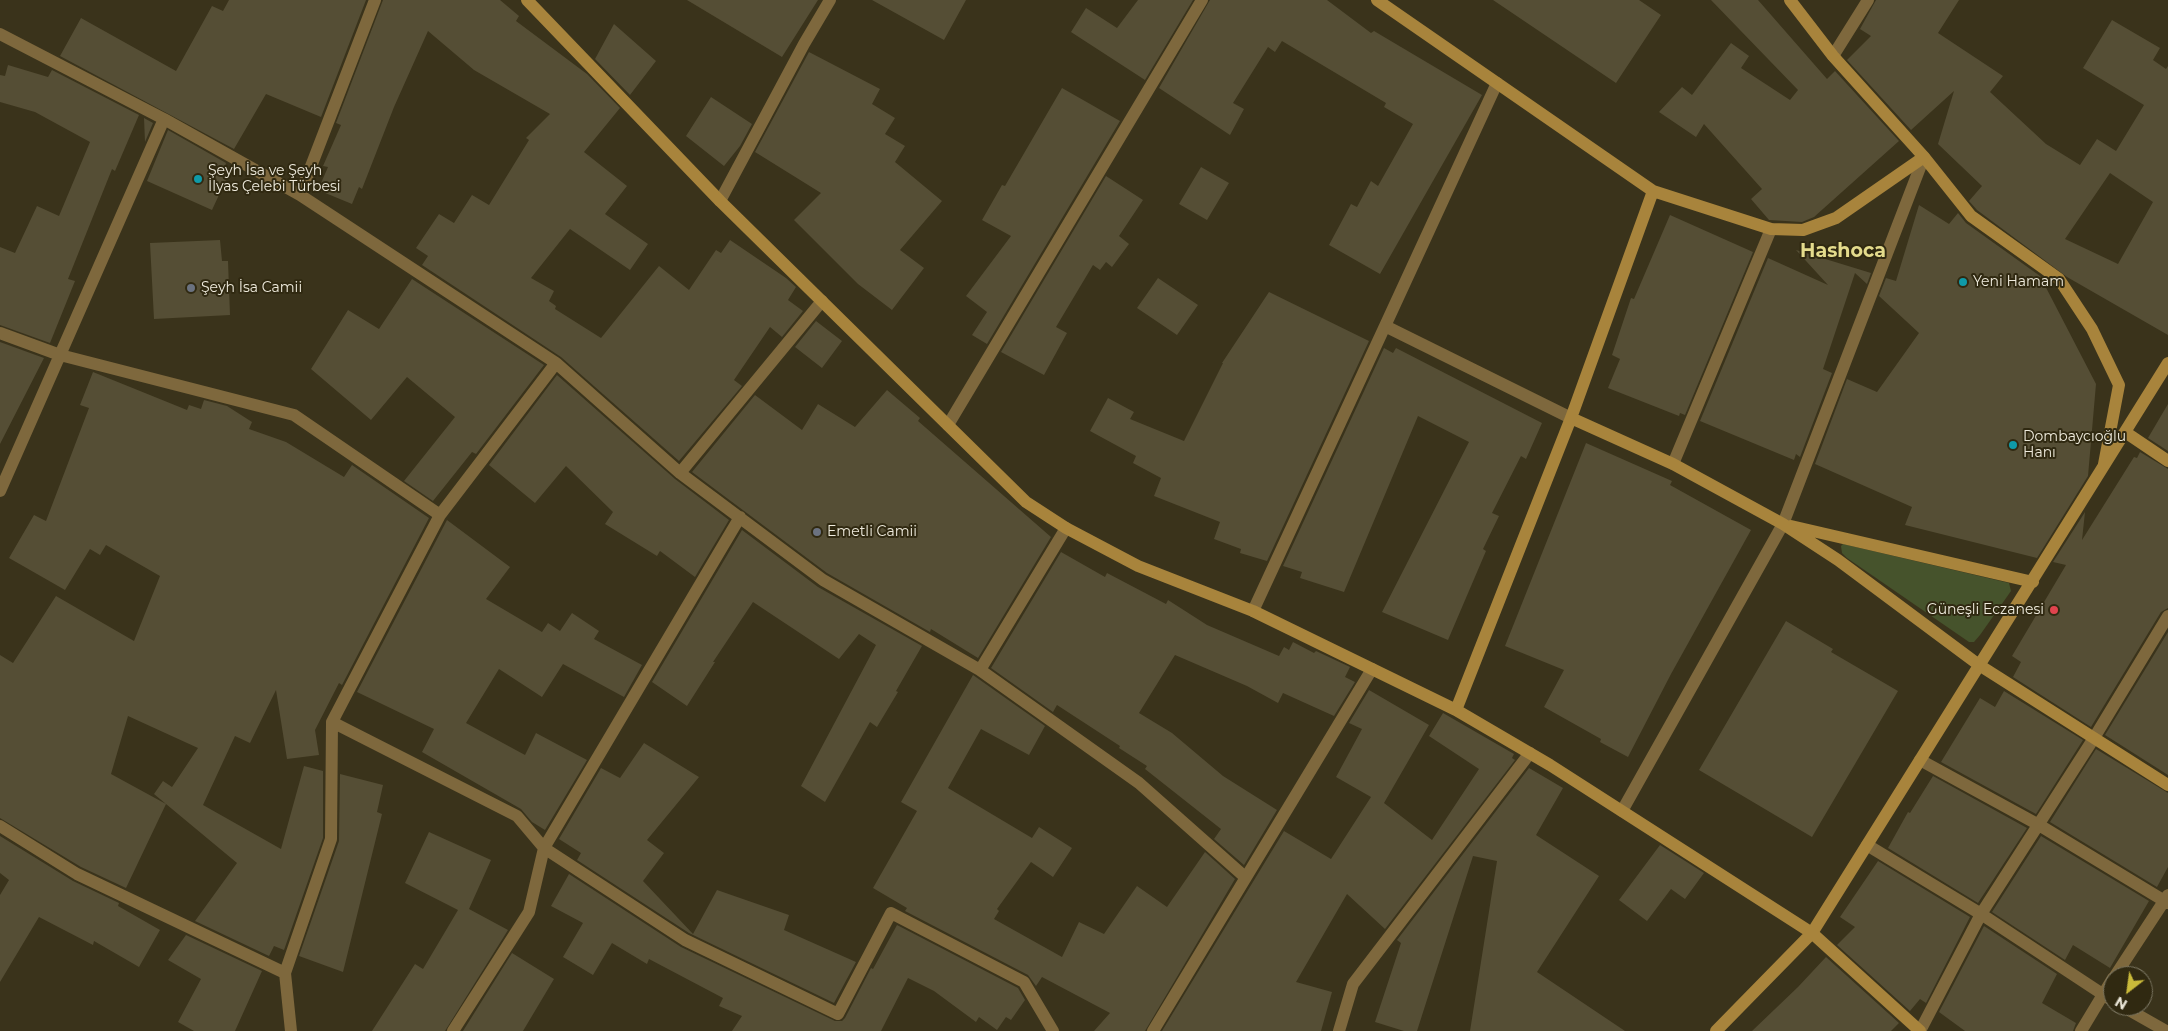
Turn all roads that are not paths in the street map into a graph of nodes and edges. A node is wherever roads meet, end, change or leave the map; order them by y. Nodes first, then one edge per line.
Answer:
1 (375, 0) edge
2 (527, 0) edge
3 (830, 0) edge
4 (1202, 0) edge
5 (1377, 0) edge
6 (1790, 0) edge
7 (1868, 0) edge
8 (0, 34) edge
9 (1834, 56) junction
10 (1497, 83) junction
11 (164, 119) junction
12 (1924, 157) junction
13 (1654, 190) junction
14 (300, 195) junction
15 (720, 200) junction
16 (1771, 229) junction
17 (822, 300) junction
18 (1385, 326) junction
19 (0, 333) edge
20 (60, 355) junction
21 (556, 362) junction
22 (2168, 363) edge
23 (1571, 418) junction
24 (948, 425) junction
25 (2126, 432) junction
26 (2168, 461) edge
27 (1673, 464) junction
28 (2104, 464) junction
29 (680, 473) junction
30 (0, 491) edge
31 (440, 515) junction
32 (740, 517) junction
33 (1783, 524) junction
34 (1066, 528) junction
35 (2033, 582) junction
36 (1253, 611) junction
37 (2168, 616) edge
38 (1979, 665) junction
39 (1372, 669) junction
40 (980, 670) junction
41 (1456, 710) junction
42 (332, 722) junction
43 (2094, 738) junction
44 (1530, 753) junction
45 (1920, 760) junction
46 (2168, 785) edge
47 (1622, 811) junction
48 (2039, 825) junction
49 (0, 826) edge
50 (1867, 845) junction
51 (544, 848) junction
52 (1245, 877) junction
53 (2167, 900) edge
54 (1982, 914) junction
55 (1812, 933) junction
56 (2122, 966) edge
57 (285, 974) junction
58 (2103, 994) edge
59 (2103, 1003) edge
60 (2140, 1016) edge
61 (291, 1031) edge
62 (453, 1031) edge
63 (1053, 1031) edge
64 (1153, 1031) edge
65 (1338, 1031) edge
66 (1716, 1031) edge
67 (1920, 1031) edge
68 (2081, 1031) edge
69 (2166, 1031) edge

1 - 14 street
2 - 15 street
3 - 15 street
4 - 24 street
5 - 10 street
6 - 9 street
7 - 9 street
8 - 11 street
9 - 12 street
10 - 13 street
10 - 18 street
11 - 14 street
11 - 20 street
12 - 16 street
12 - 28 street
12 - 33 street
13 - 16 street
13 - 23 street
14 - 21 street
15 - 17 street
16 - 27 street
17 - 24 street
17 - 29 street
18 - 23 street
18 - 36 street
19 - 20 street
20 - 30 street
20 - 31 street
21 - 29 street
21 - 31 street
22 - 25 street
23 - 27 street
23 - 41 street
24 - 34 street
25 - 26 street
25 - 28 street
27 - 33 street
28 - 35 street
29 - 32 street
31 - 42 street
32 - 40 street
32 - 51 street
33 - 35 street
33 - 38 street
33 - 47 street
34 - 36 street
34 - 40 street
35 - 38 street
36 - 39 street
37 - 43 street
38 - 43 street
38 - 45 street
39 - 41 street
39 - 52 street
40 - 52 street
41 - 44 street
42 - 51 street
42 - 57 street
43 - 46 street
43 - 48 street
44 - 47 street
44 - 65 street
45 - 48 street
45 - 50 street
47 - 55 street
48 - 53 street
48 - 54 street
49 - 57 street
50 - 54 street
50 - 55 street
51 - 62 street
51 - 63 street
52 - 64 street
53 - 56 street
54 - 58 street
54 - 67 street
55 - 66 street
55 - 67 street
57 - 61 street
59 - 68 street
60 - 69 street

